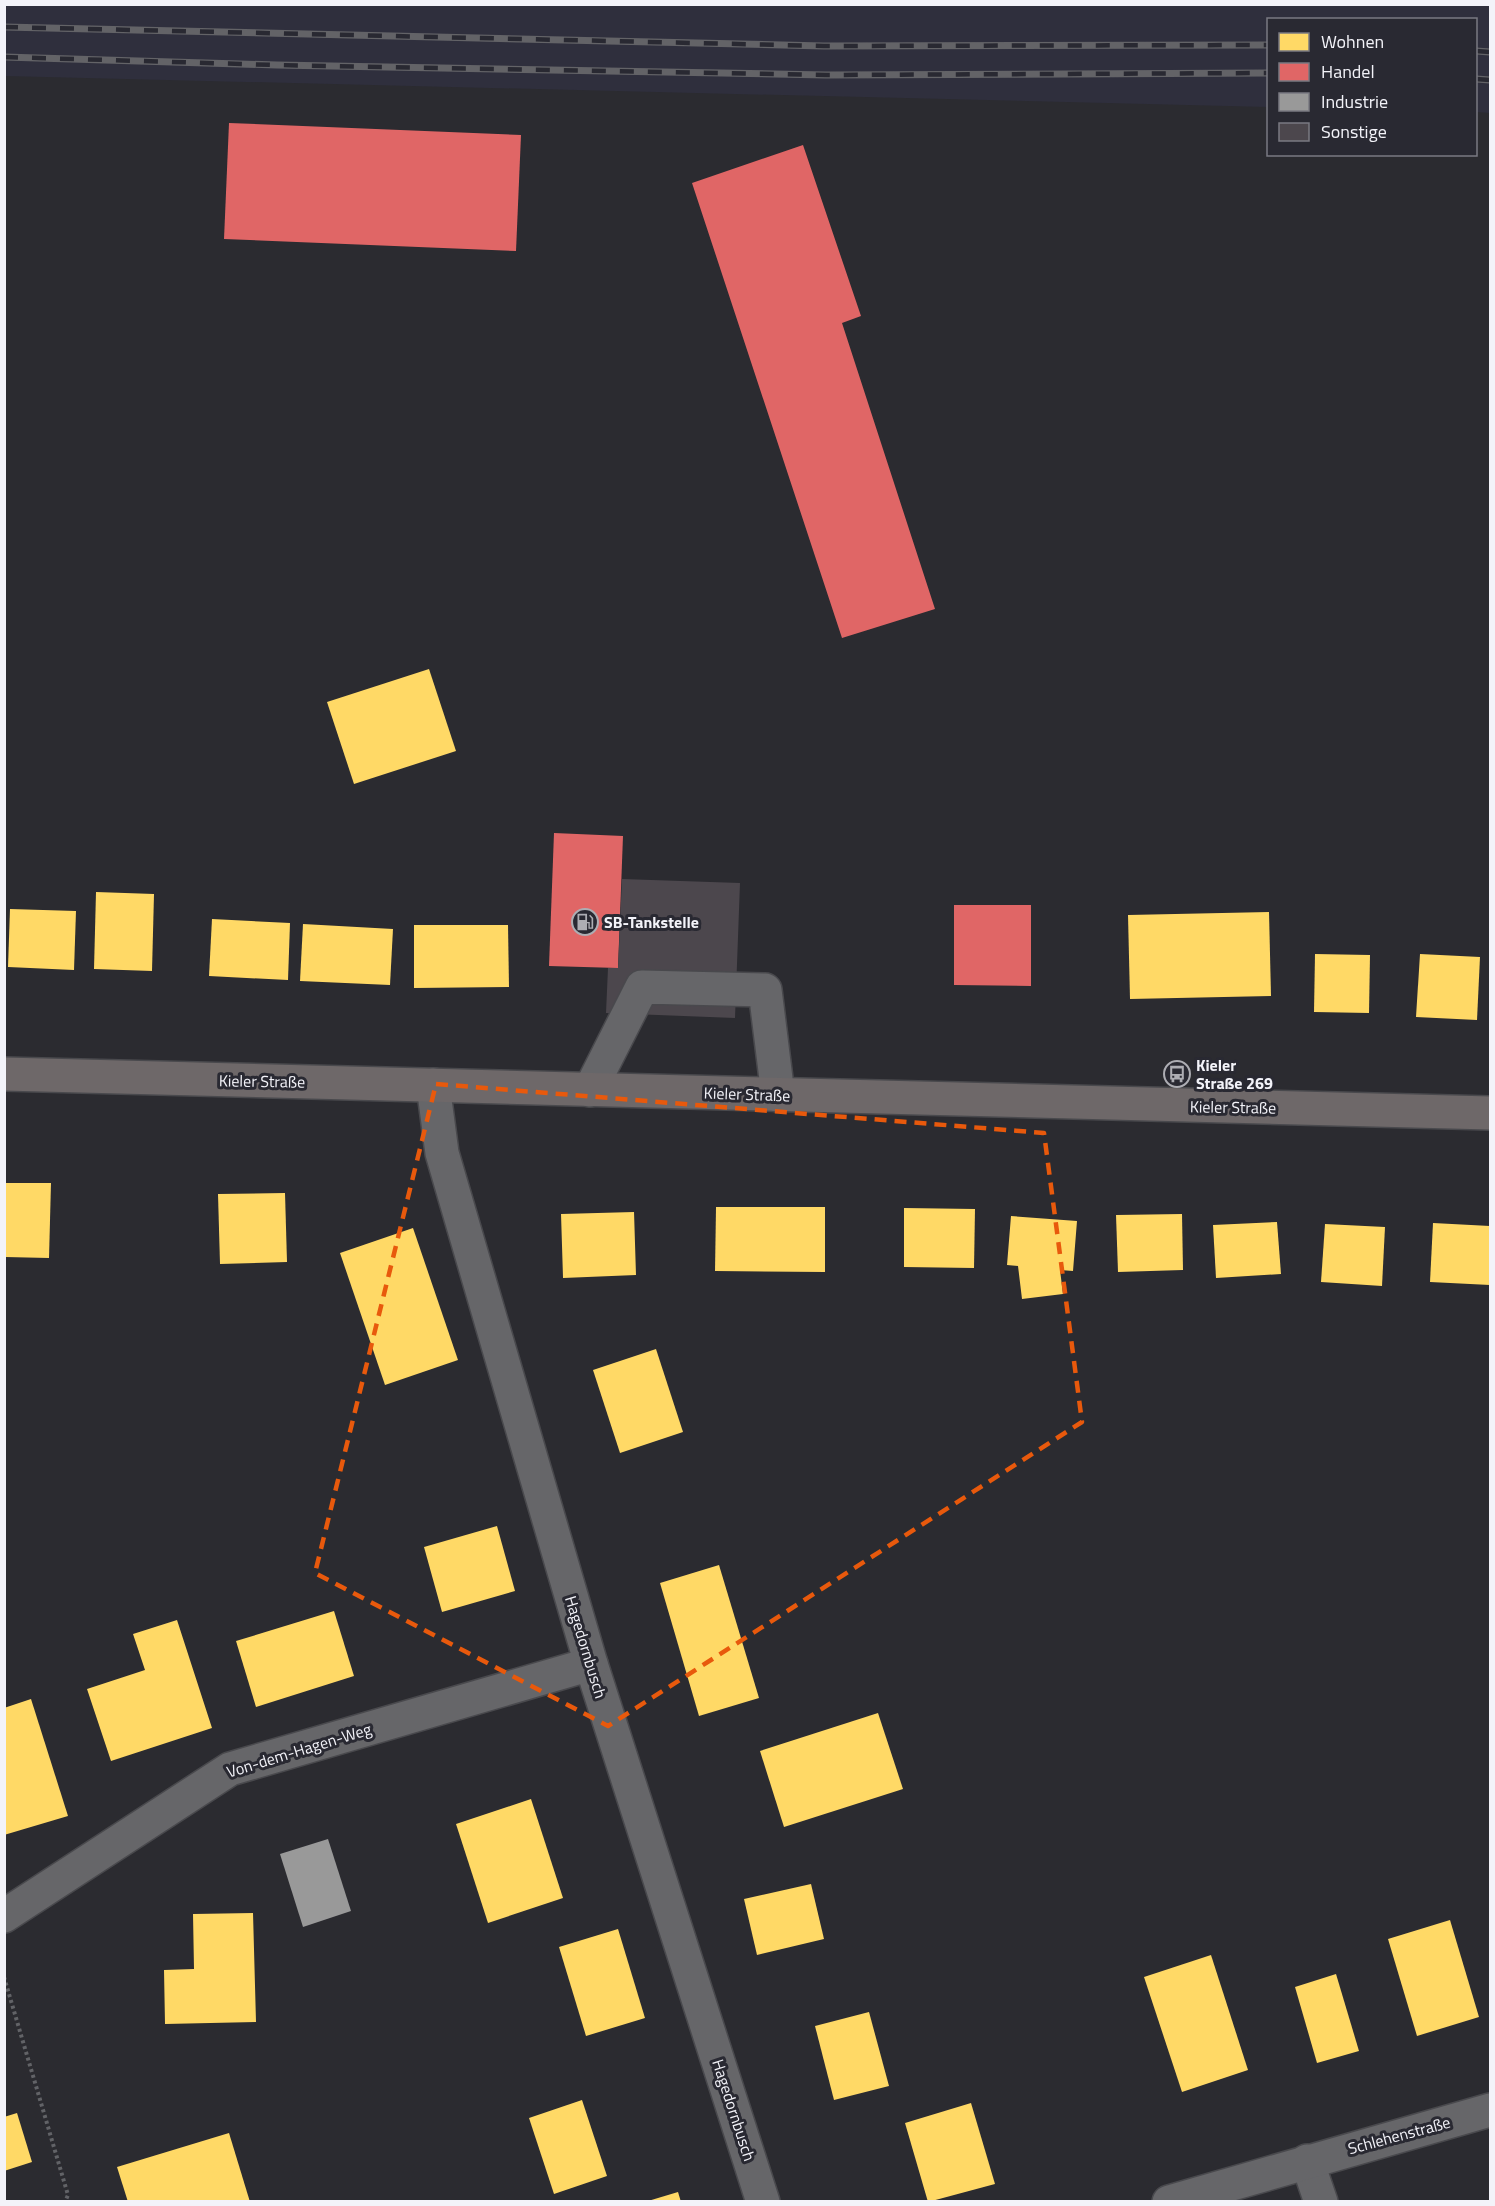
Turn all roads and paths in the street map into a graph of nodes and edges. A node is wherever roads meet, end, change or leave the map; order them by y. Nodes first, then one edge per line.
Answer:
1 (4, 1074) edge
2 (433, 1086) junction
3 (590, 1090) junction
4 (778, 1095) junction
5 (1491, 1113) edge
6 (591, 1664) junction
7 (4, 1916) edge
8 (4, 1977) edge
9 (1491, 2110) edge
10 (1307, 2161) junction
11 (65, 2202) edge
12 (763, 2202) edge
13 (1169, 2202) edge
14 (1321, 2202) edge

1 - 2 main road, Kieler Straße
2 - 3 main road, Kieler Straße
2 - 6 street, Hagedornbusch
3 - 4 main road, Kieler Straße
3 - 4 street
4 - 5 main road, Kieler Straße
6 - 7 street, Von-dem-Hagen-Weg
6 - 12 street, Hagedornbusch
8 - 11 path
9 - 10 street, Schlehenstraße
10 - 13 street, Schlehenstraße
10 - 14 street

